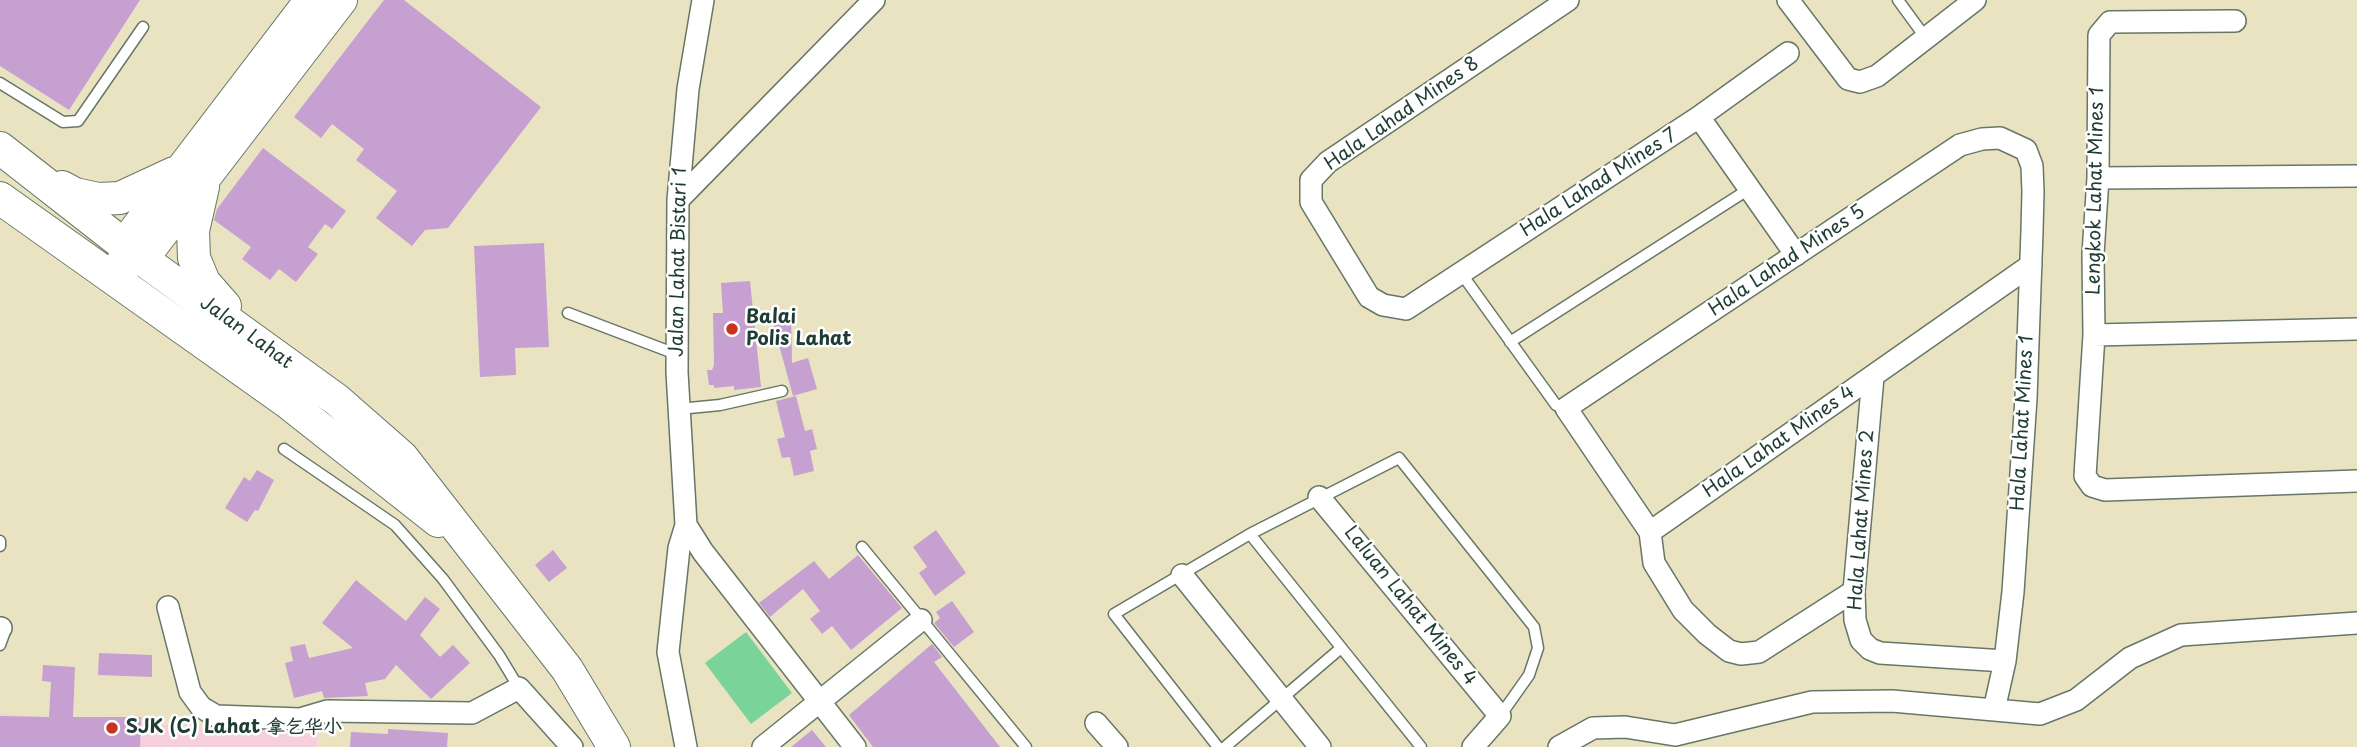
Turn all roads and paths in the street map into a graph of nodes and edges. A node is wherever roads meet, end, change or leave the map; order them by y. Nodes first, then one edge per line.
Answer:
1 (311, 0) edge
2 (341, 0) edge
3 (702, 0) edge
4 (874, 0) edge
5 (1568, 0) edge
6 (1788, 0) edge
7 (1898, 0) edge
8 (1975, 0) edge
9 (2235, 21) dead end
10 (143, 27) dead end
11 (1926, 37) junction
12 (1788, 53) dead end
13 (0, 83) edge
14 (1699, 117) junction
15 (2014, 143) joint
16 (12, 157) edge
17 (193, 173) junction
18 (2357, 176) edge
19 (2098, 178) junction
20 (0, 189) edge
21 (1749, 189) junction
22 (0, 198) edge
23 (678, 200) junction
24 (132, 255) junction
25 (1796, 255) junction
26 (2031, 265) junction
27 (1461, 273) junction
28 (1406, 309) joint
29 (568, 313) dead end
30 (2357, 329) edge
31 (246, 331) junction
32 (2094, 335) junction
33 (1510, 342) junction
34 (676, 354) junction
35 (1873, 377) junction
36 (782, 391) dead end
37 (1566, 408) junction
38 (679, 410) junction
39 (284, 449) dead end
40 (2357, 481) edge
41 (386, 482) junction
42 (1320, 497) junction
43 (686, 525) junction
44 (1650, 532) junction
45 (1250, 534) junction
46 (467, 543) junction
47 (862, 547) dead end
48 (1182, 575) junction
49 (1854, 591) junction
50 (168, 607) dead end
51 (921, 620) junction
52 (2357, 623) edge
53 (0, 628) edge
54 (0, 645) edge
55 (1341, 648) junction
56 (2005, 662) junction
57 (519, 688) junction
58 (1280, 699) junction
59 (818, 703) junction
60 (1994, 710) junction
61 (1500, 716) junction
62 (1097, 723) dead end
63 (572, 747) edge
64 (614, 747) edge
65 (686, 747) edge
66 (764, 747) edge
67 (855, 747) edge
68 (1026, 747) edge
69 (1117, 747) edge
70 (1218, 747) edge
71 (1225, 747) edge
72 (1320, 747) edge
73 (1421, 747) edge
74 (1473, 747) edge
75 (1559, 747) edge

1 - 17 main road
2 - 17 main road
3 - 23 street, Jalan Lahat Bistari 1
4 - 23 street
5 - 28 street, Hala Lahad Mines 8
6 - 11 street
7 - 11 lane
8 - 11 street
9 - 19 street, Lengkok Lahat Mines 1
10 - 13 lane
12 - 14 street, Hala Lahad Mines 7
14 - 21 street
14 - 27 street, Hala Lahad Mines 7
15 - 25 street, Hala Lahad Mines 5
15 - 26 street, Hala Lahat Mines 1
16 - 17 main road
16 - 24 main road, Jalan Lahat
17 - 24 main road
17 - 31 main road
18 - 19 street
19 - 32 street, Lengkok Lahat Mines 1
20 - 24 main road
21 - 25 street
21 - 33 lane
22 - 41 main road, Jalan Lahat
23 - 34 street, Jalan Lahat Bistari 1
24 - 31 main road, Jalan Lahat
24 - 41 main road
25 - 37 street, Hala Lahad Mines 5
26 - 35 street, Hala Lahat Mines 4
26 - 56 street, Hala Lahat Mines 1
27 - 28 street, Hala Lahad Mines 7
27 - 33 lane
29 - 34 lane
30 - 32 street
31 - 46 main road, Jalan Lahat
32 - 40 street, Lengkok Lahat Mines 1
33 - 37 lane
34 - 38 street, Jalan Lahat Bistari 1
35 - 44 street, Hala Lahat Mines 4
35 - 49 street, Hala Lahat Mines 2
36 - 38 lane
37 - 44 street
38 - 43 street, Jalan Lahat Bistari 1
39 - 57 lane
41 - 46 main road, Jalan Lahat
42 - 45 lane
42 - 61 street, Laluan Lahat Mines 4
42 - 61 lane
43 - 59 street, Jalan Lahat Bistari 1
43 - 65 street, Jalan Lahat Bistari 1
44 - 49 street
45 - 48 lane
45 - 55 lane
46 - 64 main road, Jalan Lahat
47 - 51 lane
48 - 58 street
48 - 70 lane
49 - 56 street, Hala Lahat Mines 2
50 - 57 street
51 - 59 street
51 - 68 lane
52 - 60 street
53 - 54 lane
55 - 58 lane
55 - 73 lane
56 - 60 street, Hala Lahat Mines 1
57 - 63 street
58 - 71 lane
58 - 72 street
59 - 66 street
59 - 67 street, Jalan Lahat Bistari 1
60 - 75 street
61 - 74 street
62 - 69 street

